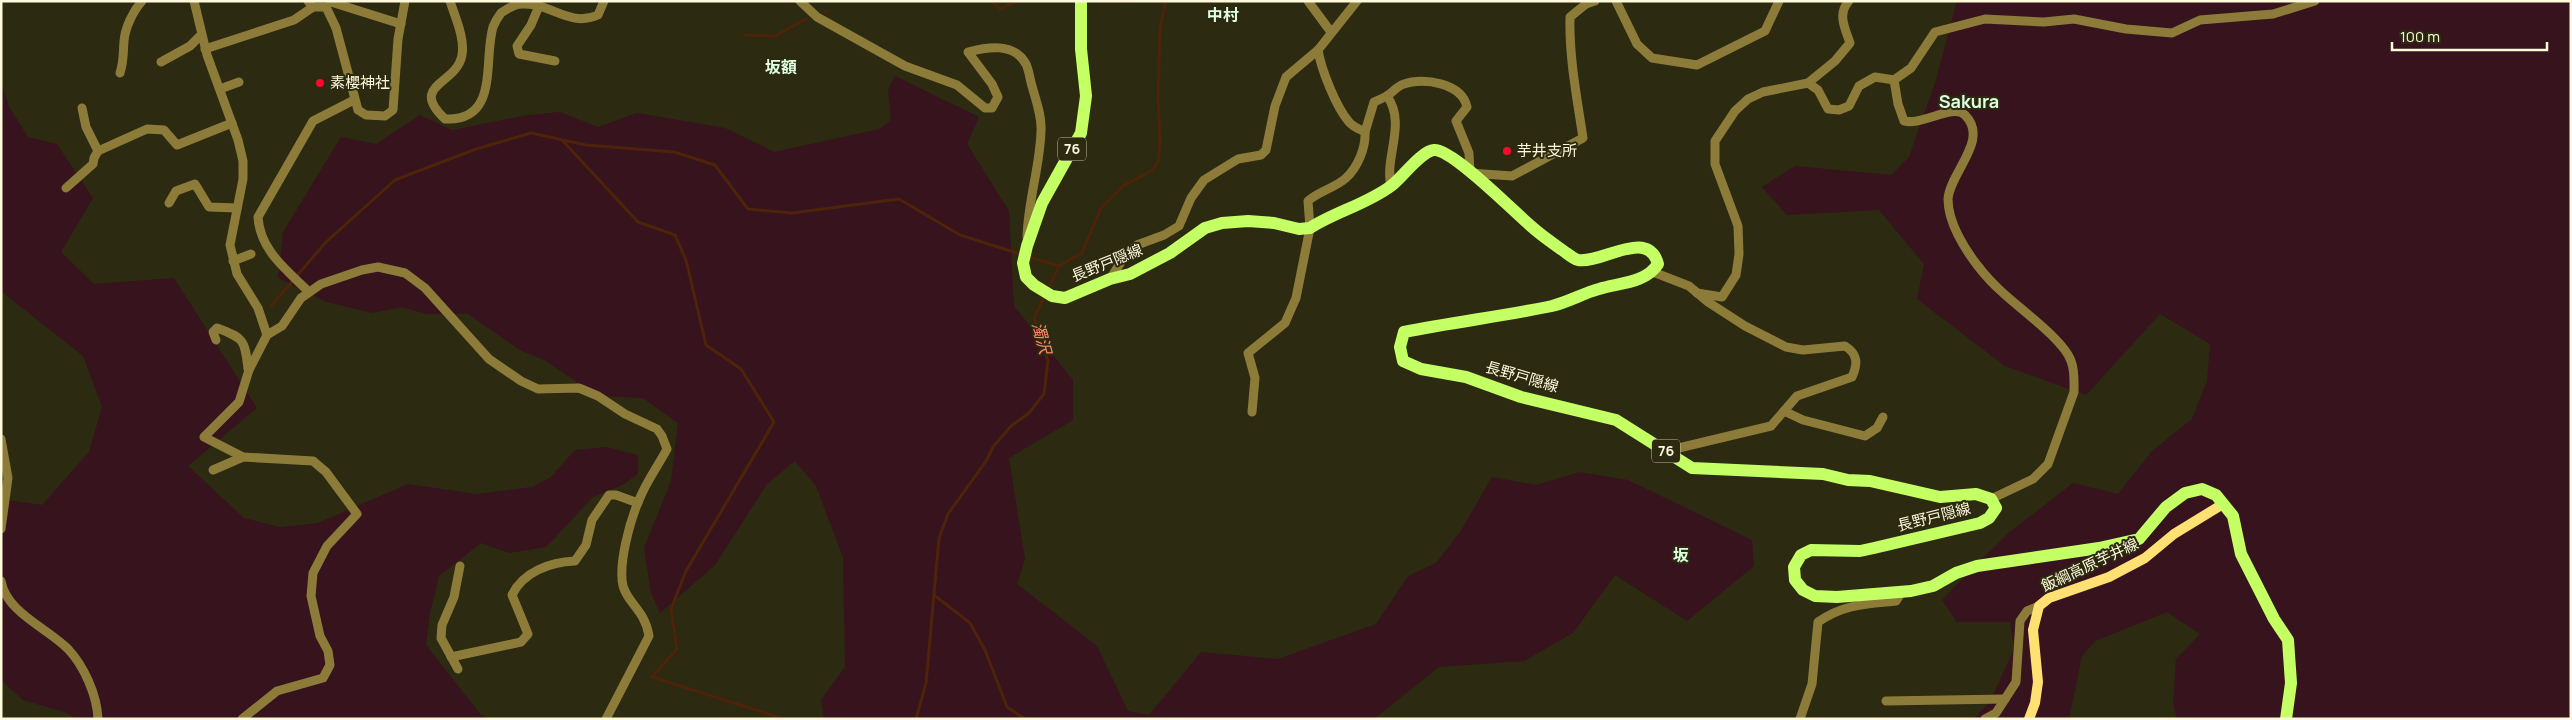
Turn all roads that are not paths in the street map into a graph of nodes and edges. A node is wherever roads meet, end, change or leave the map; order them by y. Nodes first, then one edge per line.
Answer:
1 (194, 1) edge
2 (405, 1) edge
3 (450, 1) edge
4 (604, 1) edge
5 (800, 1) edge
6 (1081, 1) edge
7 (1308, 1) edge
8 (1357, 1) edge
9 (1595, 1) edge
10 (1616, 1) edge
11 (1779, 1) edge
12 (1849, 1) edge
13 (2315, 1) edge
14 (145, 3) edge
15 (330, 3) edge
16 (310, 4) edge
17 (541, 5) edge
18 (400, 24) junction
19 (1331, 32) junction
20 (201, 35) junction
21 (205, 49) junction
22 (1318, 50) junction
23 (555, 61) dead end
24 (161, 62) dead end
25 (120, 73) dead end
26 (1894, 80) junction
27 (238, 82) dead end
28 (1808, 83) junction
29 (220, 89) junction
30 (1387, 96) junction
31 (354, 100) junction
32 (82, 108) dead end
33 (232, 123) junction
34 (1366, 132) junction
35 (98, 152) junction
36 (1470, 173) junction
37 (1390, 186) junction
38 (66, 188) dead end
39 (169, 202) dead end
40 (238, 208) junction
41 (1310, 228) junction
42 (1027, 246) junction
43 (251, 254) dead end
44 (233, 261) junction
45 (1653, 272) junction
46 (1110, 279) junction
47 (310, 292) junction
48 (1698, 293) junction
49 (267, 335) junction
50 (216, 340) dead end
51 (249, 370) junction
52 (1784, 411) junction
53 (1252, 412) dead end
54 (1883, 417) dead end
55 (1, 439) edge
56 (1666, 451) junction
57 (242, 456) junction
58 (213, 470) dead end
59 (1991, 499) junction
60 (638, 502) junction
61 (2223, 504) junction
62 (1, 529) edge
63 (460, 566) dead end
64 (1, 582) edge
65 (1901, 593) junction
66 (2040, 606) junction
67 (451, 657) junction
68 (458, 669) dead end
69 (2005, 699) junction
70 (1886, 701) dead end
71 (98, 719) edge
72 (242, 719) edge
73 (606, 719) edge
74 (1800, 719) edge
75 (1986, 719) edge
76 (2029, 719) edge
77 (2286, 719) edge

1 - 20 street
2 - 18 street
3 - 17 street
4 - 17 street
5 - 42 street
6 - 42 main road, 長野戸隠線 / 76
7 - 19 street
8 - 19 street
9 - 36 street
10 - 11 street
12 - 28 street
13 - 26 street
14 - 25 street
15 - 16 street
15 - 18 street
15 - 31 street
16 - 21 street
17 - 23 street
18 - 31 street
19 - 22 street
20 - 21 street
20 - 24 street
21 - 29 street
22 - 34 street
22 - 46 street
26 - 28 street
26 - 59 street
27 - 29 street
28 - 48 street
29 - 33 street
30 - 34 street
30 - 36 street
30 - 37 street
31 - 47 street
32 - 35 street
33 - 35 street
33 - 40 street
34 - 41 street
35 - 38 street
36 - 37 main road
36 - 45 main road
37 - 41 main road
39 - 40 street
40 - 44 street
41 - 46 main road, 長野戸隠線 / 76
41 - 53 street
42 - 46 main road, 長野戸隠線 / 76
43 - 44 street
44 - 49 street
45 - 48 street
45 - 56 main road, 長野戸隠線 / 76
47 - 49 street
47 - 60 street
48 - 52 street
49 - 51 street
50 - 51 street
51 - 57 street
52 - 54 street
52 - 56 street
55 - 62 street
56 - 59 main road, 長野戸隠線 / 76
57 - 58 street
57 - 72 street
59 - 65 main road, 長野戸隠線
60 - 67 street
60 - 73 street
61 - 65 main road, 長野戸隠線
61 - 66 main road, 飯綱高原芋井線
61 - 77 main road, 長野戸隠線
63 - 67 street
64 - 71 street
65 - 74 street
66 - 69 street
66 - 76 main road, 飯綱高原芋井線
67 - 68 street
69 - 70 street
69 - 75 street

